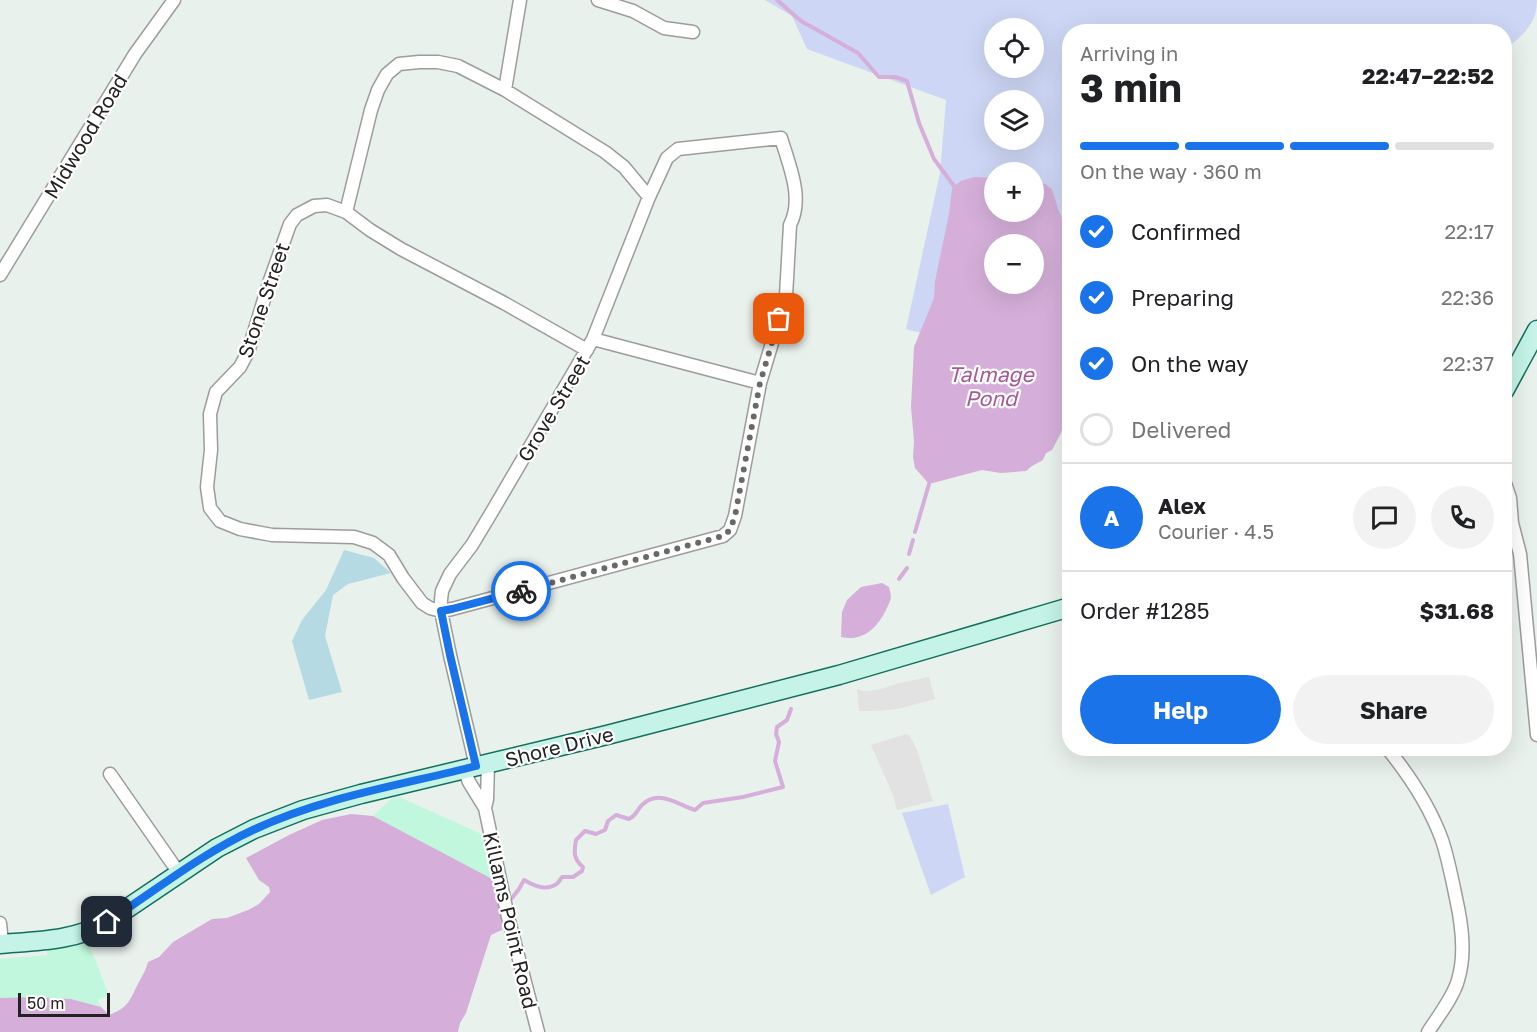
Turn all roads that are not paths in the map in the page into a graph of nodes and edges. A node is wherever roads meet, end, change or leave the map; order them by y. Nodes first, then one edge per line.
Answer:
1 (174, 0) edge
2 (520, 0) edge
3 (597, 0) edge
4 (693, 32) dead end
5 (505, 90) junction
6 (648, 197) junction
7 (346, 212) junction
8 (0, 275) edge
9 (1537, 330) edge
10 (590, 345) junction
11 (1512, 376) edge
12 (760, 383) junction
13 (1512, 522) edge
14 (1062, 609) edge
15 (441, 611) junction
16 (1532, 613) edge
17 (1537, 735) edge
18 (1394, 756) edge
19 (476, 766) junction
20 (110, 774) dead end
21 (485, 808) junction
22 (179, 873) junction
23 (0, 923) edge
24 (1, 944) edge
25 (538, 1032) edge
26 (1428, 1032) edge

1 - 8 street, Midwood Road
2 - 5 street
3 - 4 street
5 - 6 street
5 - 7 street
6 - 10 street, Grove Street
6 - 12 street, Grove Street
7 - 10 street, Stone Street
7 - 15 street, Stone Street
9 - 11 main road
10 - 12 street, Stone Street
10 - 15 street, Grove Street
12 - 15 street
13 - 16 street
14 - 19 main road, Shore Drive
15 - 19 street, Grove Street
16 - 17 street
18 - 26 street
19 - 21 street, Killams Point Road
19 - 21 street, Killams Point Road
19 - 22 main road, Shore Drive
20 - 22 street
21 - 25 street, Killams Point Road
22 - 24 main road, Shore Drive
23 - 24 street

